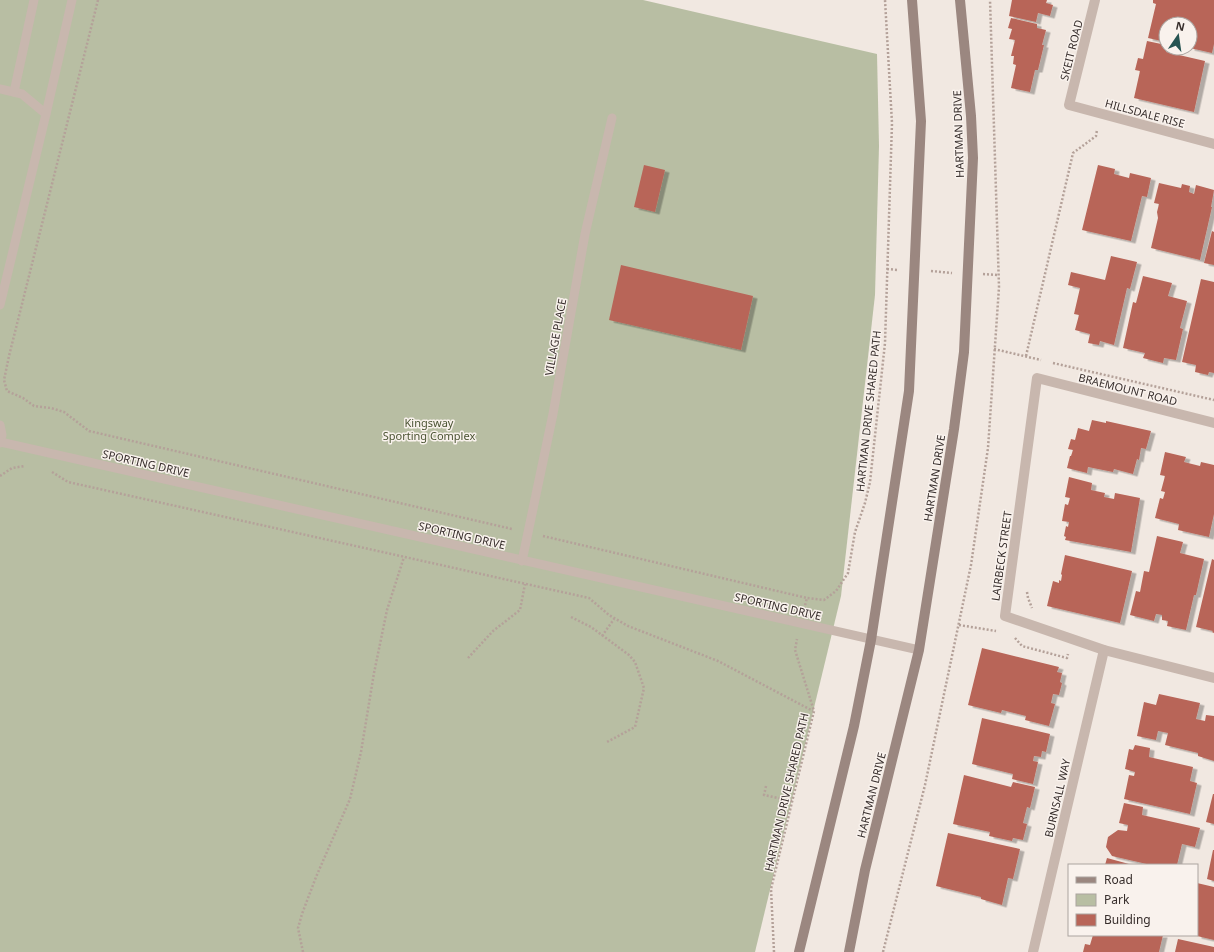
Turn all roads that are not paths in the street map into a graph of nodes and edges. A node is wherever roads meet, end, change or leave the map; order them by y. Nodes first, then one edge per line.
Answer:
1 (34, 0) edge
2 (72, 0) edge
3 (912, 0) edge
4 (960, 0) edge
5 (1095, 0) edge
6 (0, 89) edge
7 (14, 92) junction
8 (1069, 105) joint
9 (46, 114) junction
10 (612, 118) dead end
11 (1214, 144) edge
12 (0, 305) edge
13 (1037, 378) joint
14 (1214, 422) edge
15 (0, 425) edge
16 (0, 443) edge
17 (522, 560) junction
18 (871, 640) junction
19 (918, 650) junction
20 (1104, 650) junction
21 (1214, 678) edge
22 (799, 952) edge
23 (848, 952) edge
24 (1033, 952) edge

1 - 7 lane
2 - 9 lane
3 - 18 main road
4 - 19 main road, HARTMAN DRIVE
5 - 8 street, SKEIT ROAD
6 - 7 lane
7 - 9 lane
8 - 11 street, HILLSDALE RISE
9 - 12 lane
10 - 17 lane, VILLAGE PLACE
13 - 14 street, BRAEMOUNT ROAD
13 - 20 street, LAIRBECK STREET
15 - 16 lane
16 - 17 lane, SPORTING DRIVE
17 - 18 lane, SPORTING DRIVE
18 - 19 lane, SPORTING DRIVE
18 - 22 main road
19 - 23 main road, HARTMAN DRIVE
20 - 21 street, LAIRBECK STREET
20 - 24 street, BURNSALL WAY

